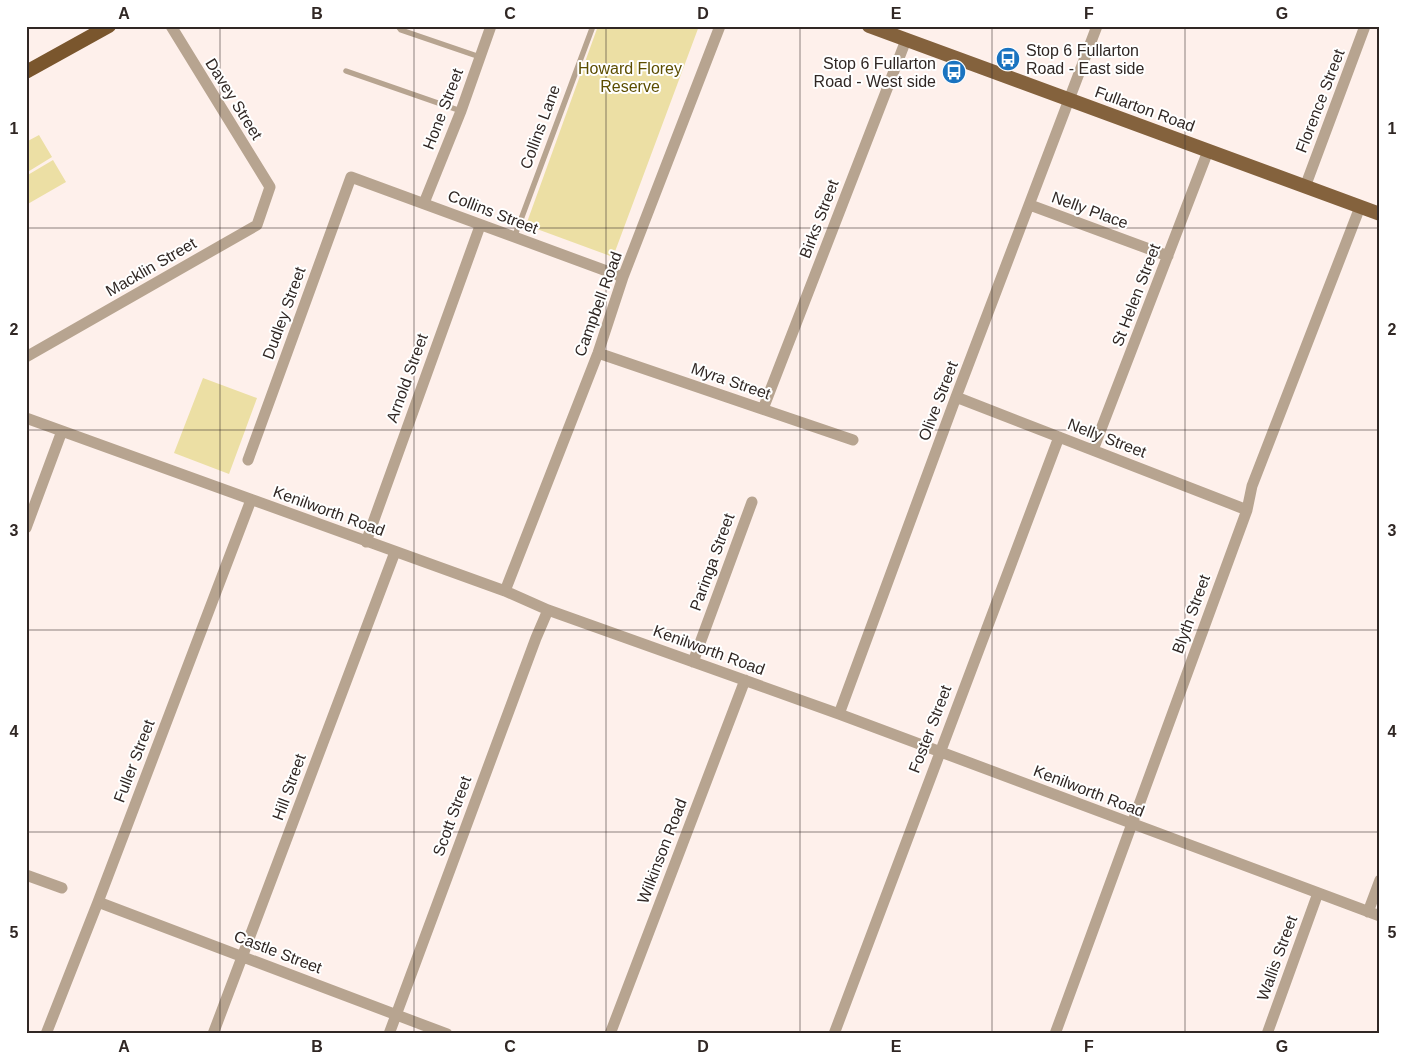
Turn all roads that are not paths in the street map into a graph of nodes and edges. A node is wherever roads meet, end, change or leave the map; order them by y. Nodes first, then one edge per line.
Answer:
1 (109, 26) edge
2 (171, 26) edge
3 (398, 26) edge
4 (491, 26) edge
5 (593, 26) edge
6 (720, 26) edge
7 (869, 26) edge
8 (1097, 26) edge
9 (1365, 26) edge
10 (906, 40) junction
11 (480, 57) junction
12 (346, 71) dead end
13 (26, 72) edge
14 (1070, 100) junction
15 (461, 111) junction
16 (1208, 151) junction
17 (351, 177) joint
18 (270, 187) joint
19 (1305, 187) junction
20 (424, 203) junction
21 (1030, 205) junction
22 (1360, 207) junction
23 (1380, 214) edge
24 (480, 226) junction
25 (514, 238) junction
26 (1168, 256) junction
27 (623, 277) junction
28 (598, 353) junction
29 (26, 357) edge
30 (956, 397) junction
31 (763, 410) junction
32 (26, 418) edge
33 (62, 431) junction
34 (1059, 437) junction
35 (853, 440) dead end
36 (1093, 450) junction
37 (248, 460) dead end
38 (251, 500) junction
39 (752, 502) dead end
40 (1247, 510) junction
41 (26, 528) edge
42 (366, 542) junction
43 (395, 552) junction
44 (505, 591) junction
45 (548, 610) junction
46 (694, 662) junction
47 (745, 680) junction
48 (839, 714) junction
49 (939, 751) junction
50 (1131, 824) junction
51 (26, 876) edge
52 (1380, 880) edge
53 (62, 888) dead end
54 (1318, 894) junction
55 (98, 902) junction
56 (1368, 912) junction
57 (1380, 916) edge
58 (243, 956) junction
59 (396, 1015) junction
60 (46, 1034) edge
61 (213, 1034) edge
62 (389, 1034) edge
63 (447, 1034) edge
64 (610, 1034) edge
65 (834, 1034) edge
66 (1056, 1034) edge
67 (1267, 1034) edge

1 - 13 highway
2 - 18 street, Davey Street
3 - 11 lane
4 - 11 street, Hone Street
5 - 25 lane, Collins Lane
6 - 27 street, Campbell Road
7 - 10 main road, Fullarton Road
8 - 14 street, Olive Street
9 - 19 street, Florence Street
10 - 14 main road, Fullarton Road
10 - 31 street, Birks Street
11 - 15 street, Hone Street
12 - 15 lane
14 - 16 main road, Fullarton Road
14 - 21 street, Olive Street
15 - 20 street, Hone Street
16 - 19 main road, Fullarton Road
16 - 26 street, St Helen Street
17 - 20 street, Collins Street
17 - 37 street, Dudley Street
18 - 29 street, Macklin Street
19 - 22 main road, Fullarton Road
20 - 24 street, Collins Street
21 - 26 street, Nelly Place
21 - 30 street, Olive Street
22 - 23 main road, Fullarton Road
22 - 40 street, Blyth Street
24 - 25 street, Collins Street
24 - 42 street, Arnold Street
25 - 27 street, Collins Street
26 - 36 street, St Helen Street
27 - 28 street, Campbell Road
28 - 31 street, Myra Street
28 - 44 street, Campbell Road
30 - 34 street, Nelly Street
30 - 48 street, Olive Street
31 - 35 street, Myra Street
32 - 33 street, Kenilworth Road
33 - 38 street, Kenilworth Road
33 - 41 street
34 - 36 street, Nelly Street
34 - 49 street, Foster Street
36 - 40 street, Nelly Street
38 - 42 street, Kenilworth Road
38 - 55 street, Fuller Street
39 - 46 street, Paringa Street
40 - 50 street, Blyth Street
42 - 43 street, Kenilworth Road
43 - 44 street, Kenilworth Road
43 - 58 street, Hill Street
44 - 45 street, Kenilworth Road
45 - 46 street, Kenilworth Road
45 - 59 street, Scott Street
46 - 47 street, Kenilworth Road
47 - 48 street, Kenilworth Road
47 - 64 street, Wilkinson Road
48 - 49 street, Kenilworth Road
49 - 50 street, Kenilworth Road
49 - 65 street, Foster Street
50 - 54 street, Kenilworth Road
50 - 66 street, Blyth Street
51 - 53 street
52 - 56 street
54 - 56 street, Kenilworth Road
54 - 67 street, Wallis Street
55 - 58 street, Castle Street
55 - 60 street, Fuller Street
56 - 57 street, Kenilworth Road
58 - 59 street, Castle Street
58 - 61 street, Hill Street
59 - 62 street, Scott Street
59 - 63 street, Castle Street

